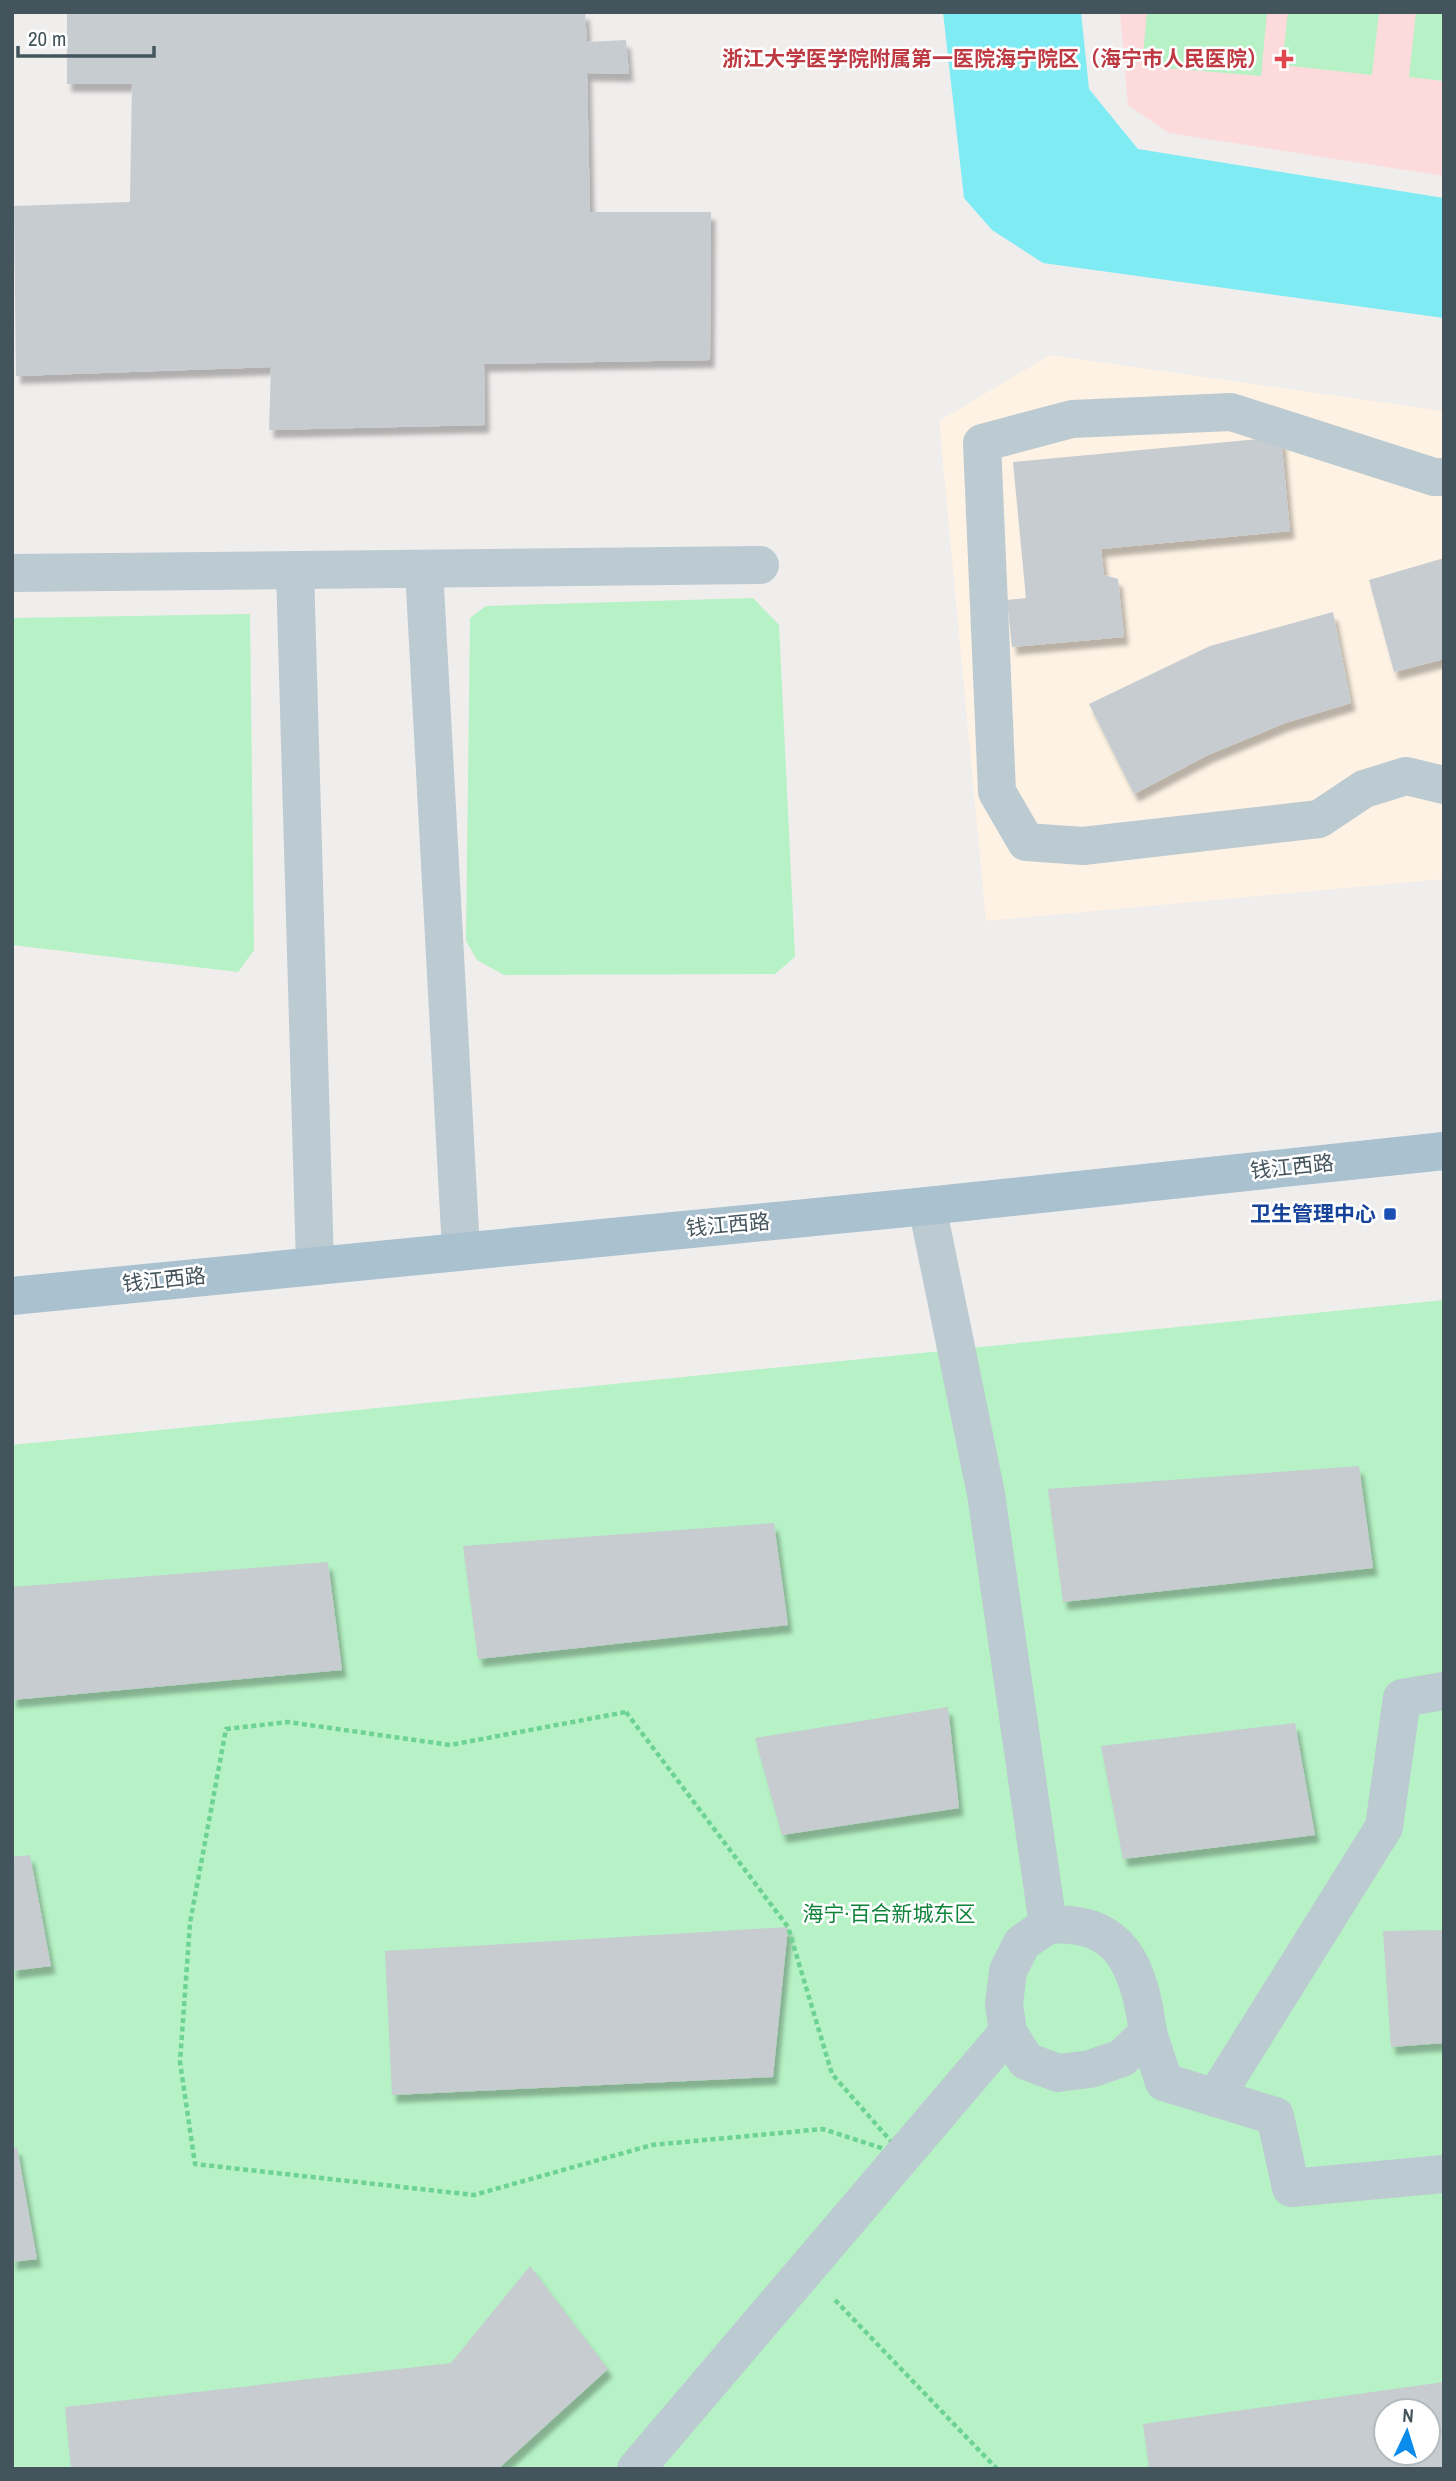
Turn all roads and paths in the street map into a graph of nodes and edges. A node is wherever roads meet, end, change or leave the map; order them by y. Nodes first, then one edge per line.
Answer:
1 (1444, 477) edge
2 (760, 565) dead end
3 (424, 569) junction
4 (295, 570) junction
5 (12, 573) edge
6 (1444, 785) edge
7 (1444, 1151) edge
8 (927, 1206) junction
9 (461, 1250) junction
10 (315, 1265) junction
11 (12, 1296) edge
12 (1444, 1691) edge
13 (1048, 1925) junction
14 (1008, 2032) junction
15 (1147, 2033) junction
16 (1215, 2098) junction
17 (903, 2155) junction
18 (1444, 2174) edge
19 (805, 2270) junction
20 (636, 2469) edge
21 (997, 2469) edge

1 - 6 lane
2 - 3 lane
3 - 4 lane
3 - 9 lane
4 - 5 lane
4 - 10 lane
7 - 8 main road, 钱江西路
8 - 9 main road, 钱江西路
8 - 13 lane
9 - 10 main road, 钱江西路
10 - 11 main road, 钱江西路
12 - 16 lane
13 - 14 lane
13 - 15 lane
14 - 15 lane
14 - 17 lane
15 - 16 lane
16 - 18 lane
17 - 17 path
17 - 19 lane
19 - 20 lane
19 - 21 path

